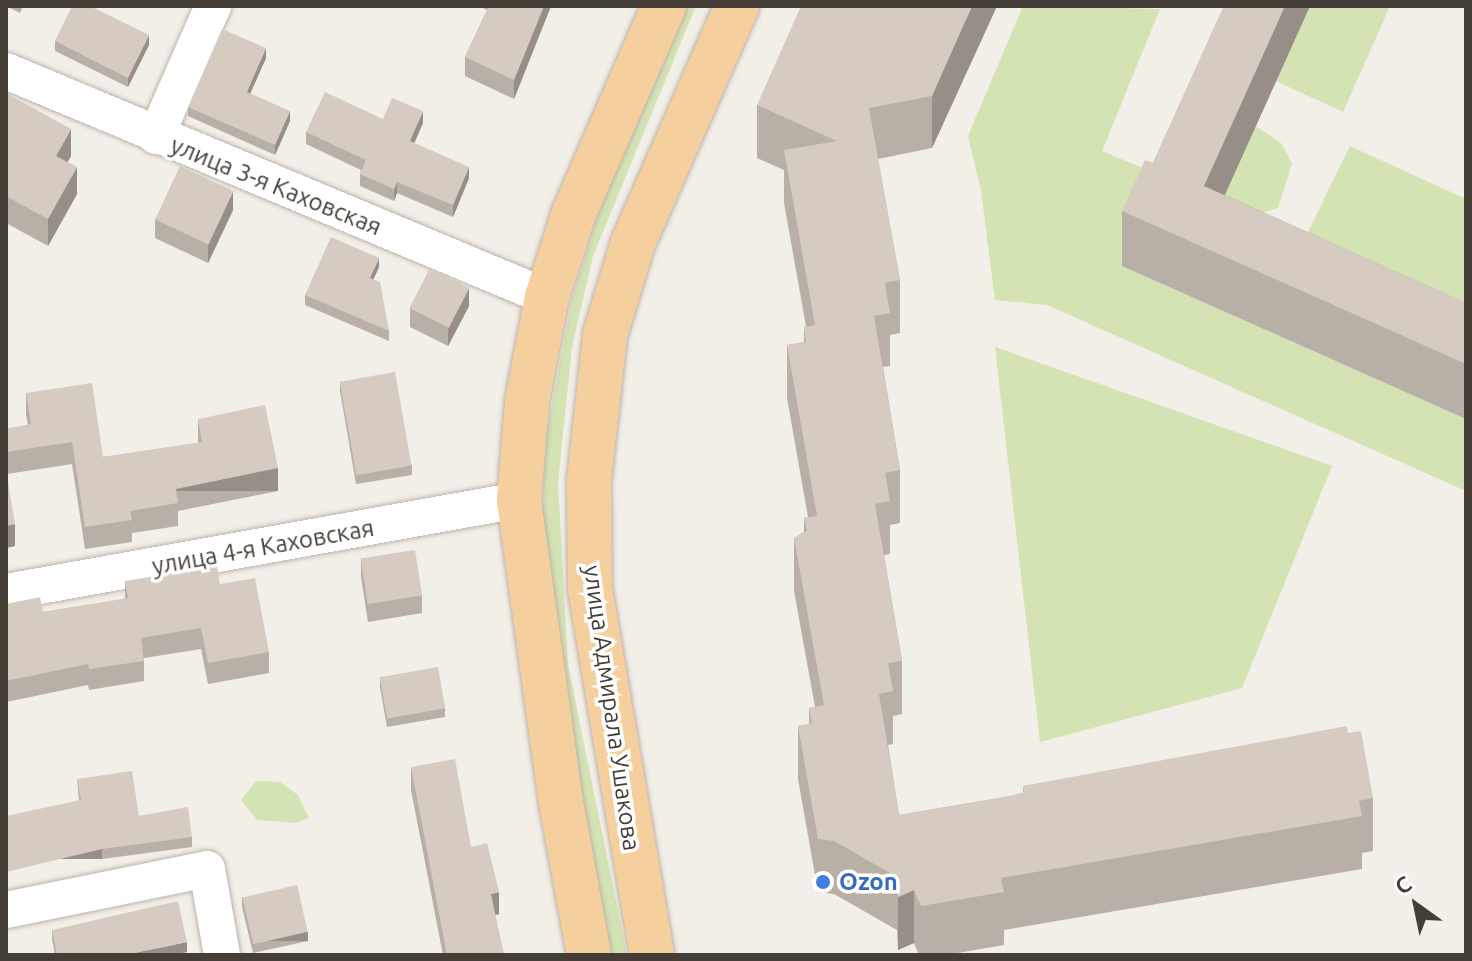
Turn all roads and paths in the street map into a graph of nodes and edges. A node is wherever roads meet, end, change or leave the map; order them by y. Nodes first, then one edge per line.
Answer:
1 (213, 6) edge
2 (664, 6) edge
3 (737, 6) edge
4 (6, 71) edge
5 (156, 136) junction
6 (547, 297) junction
7 (519, 500) junction
8 (6, 592) edge
9 (6, 910) edge
10 (222, 955) edge
11 (589, 955) edge
12 (652, 955) edge

1 - 5 street
2 - 6 main road
3 - 12 main road, улица Адмирала Ушакова
4 - 5 street, улица 3-я Каховская
5 - 6 street, улица 3-я Каховская
6 - 7 main road
7 - 8 street, улица 4-я Каховская
7 - 11 main road
9 - 10 street

